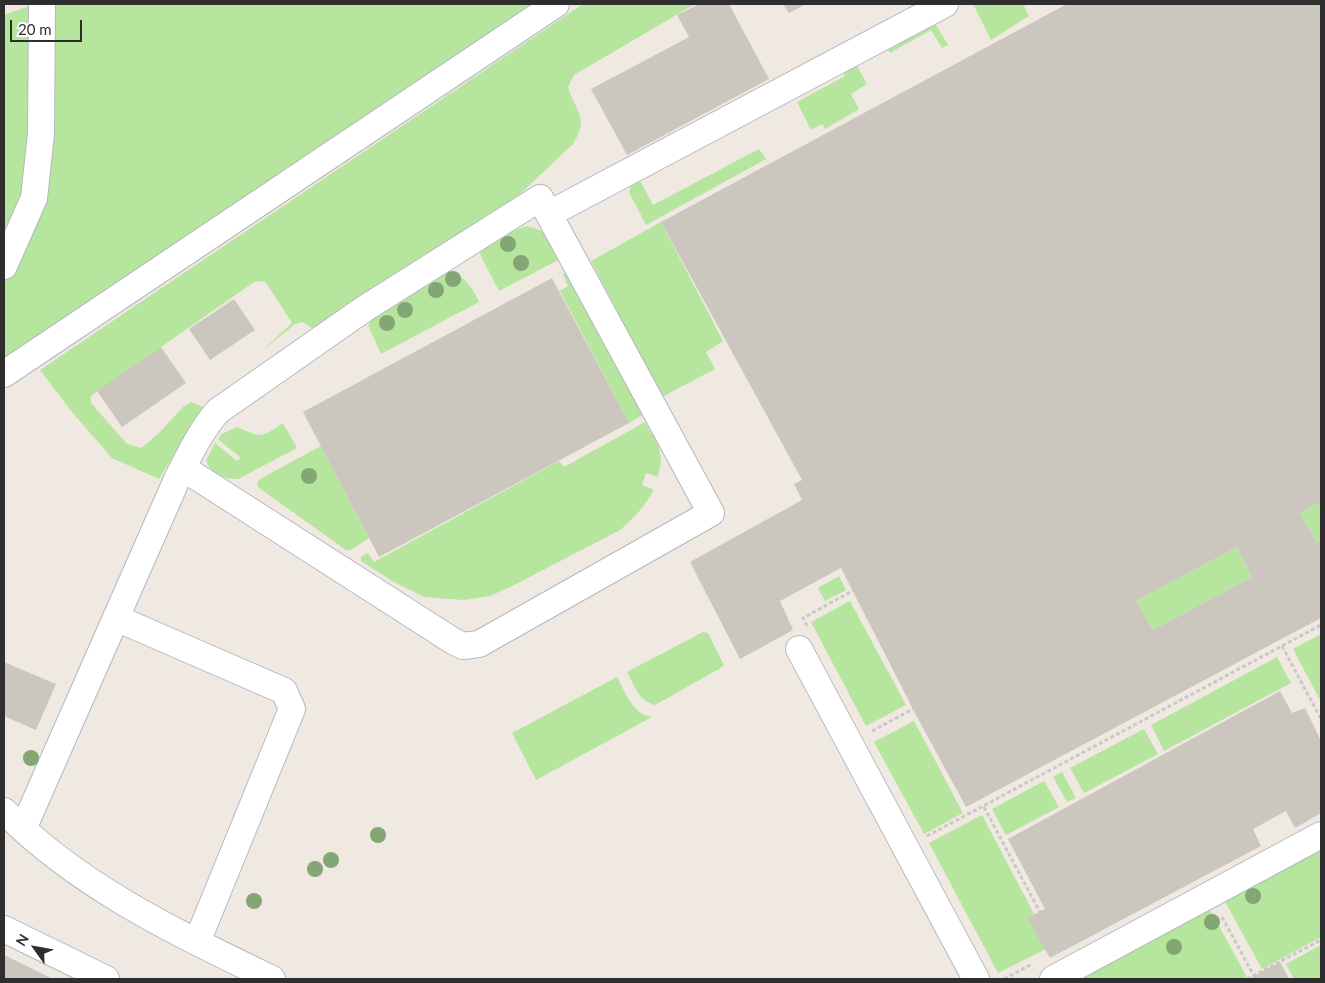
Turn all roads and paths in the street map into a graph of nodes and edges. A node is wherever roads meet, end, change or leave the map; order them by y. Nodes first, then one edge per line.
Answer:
1 (42, 4) edge
2 (556, 4) edge
3 (945, 4) edge
4 (549, 214) junction
5 (4, 266) edge
6 (4, 374) edge
7 (183, 468) junction
8 (116, 618) junction
9 (1321, 625) edge
10 (1282, 646) junction
11 (799, 649) dead end
12 (913, 709) dead end
13 (1321, 719) edge
14 (849, 743) junction
15 (984, 807) junction
16 (4, 811) edge
17 (23, 829) junction
18 (1321, 835) edge
19 (920, 840) dead end
20 (1210, 895) junction
21 (4, 929) edge
22 (1321, 940) edge
23 (197, 942) junction
24 (1060, 950) dead end
25 (1254, 976) junction
26 (106, 979) edge
27 (272, 979) edge
28 (976, 979) edge
29 (1053, 979) edge
30 (1248, 979) edge

1 - 5 lane
2 - 6 lane
3 - 4 lane
4 - 7 lane
4 - 7 lane
7 - 8 lane
8 - 17 lane
8 - 23 lane
9 - 10 path
10 - 13 path
10 - 15 path
11 - 14 lane
12 - 14 path
14 - 28 lane
15 - 19 path
15 - 24 path
16 - 17 lane
17 - 23 lane
18 - 20 lane
20 - 25 path
20 - 29 lane
21 - 26 lane
22 - 25 path
23 - 27 lane
25 - 30 path

